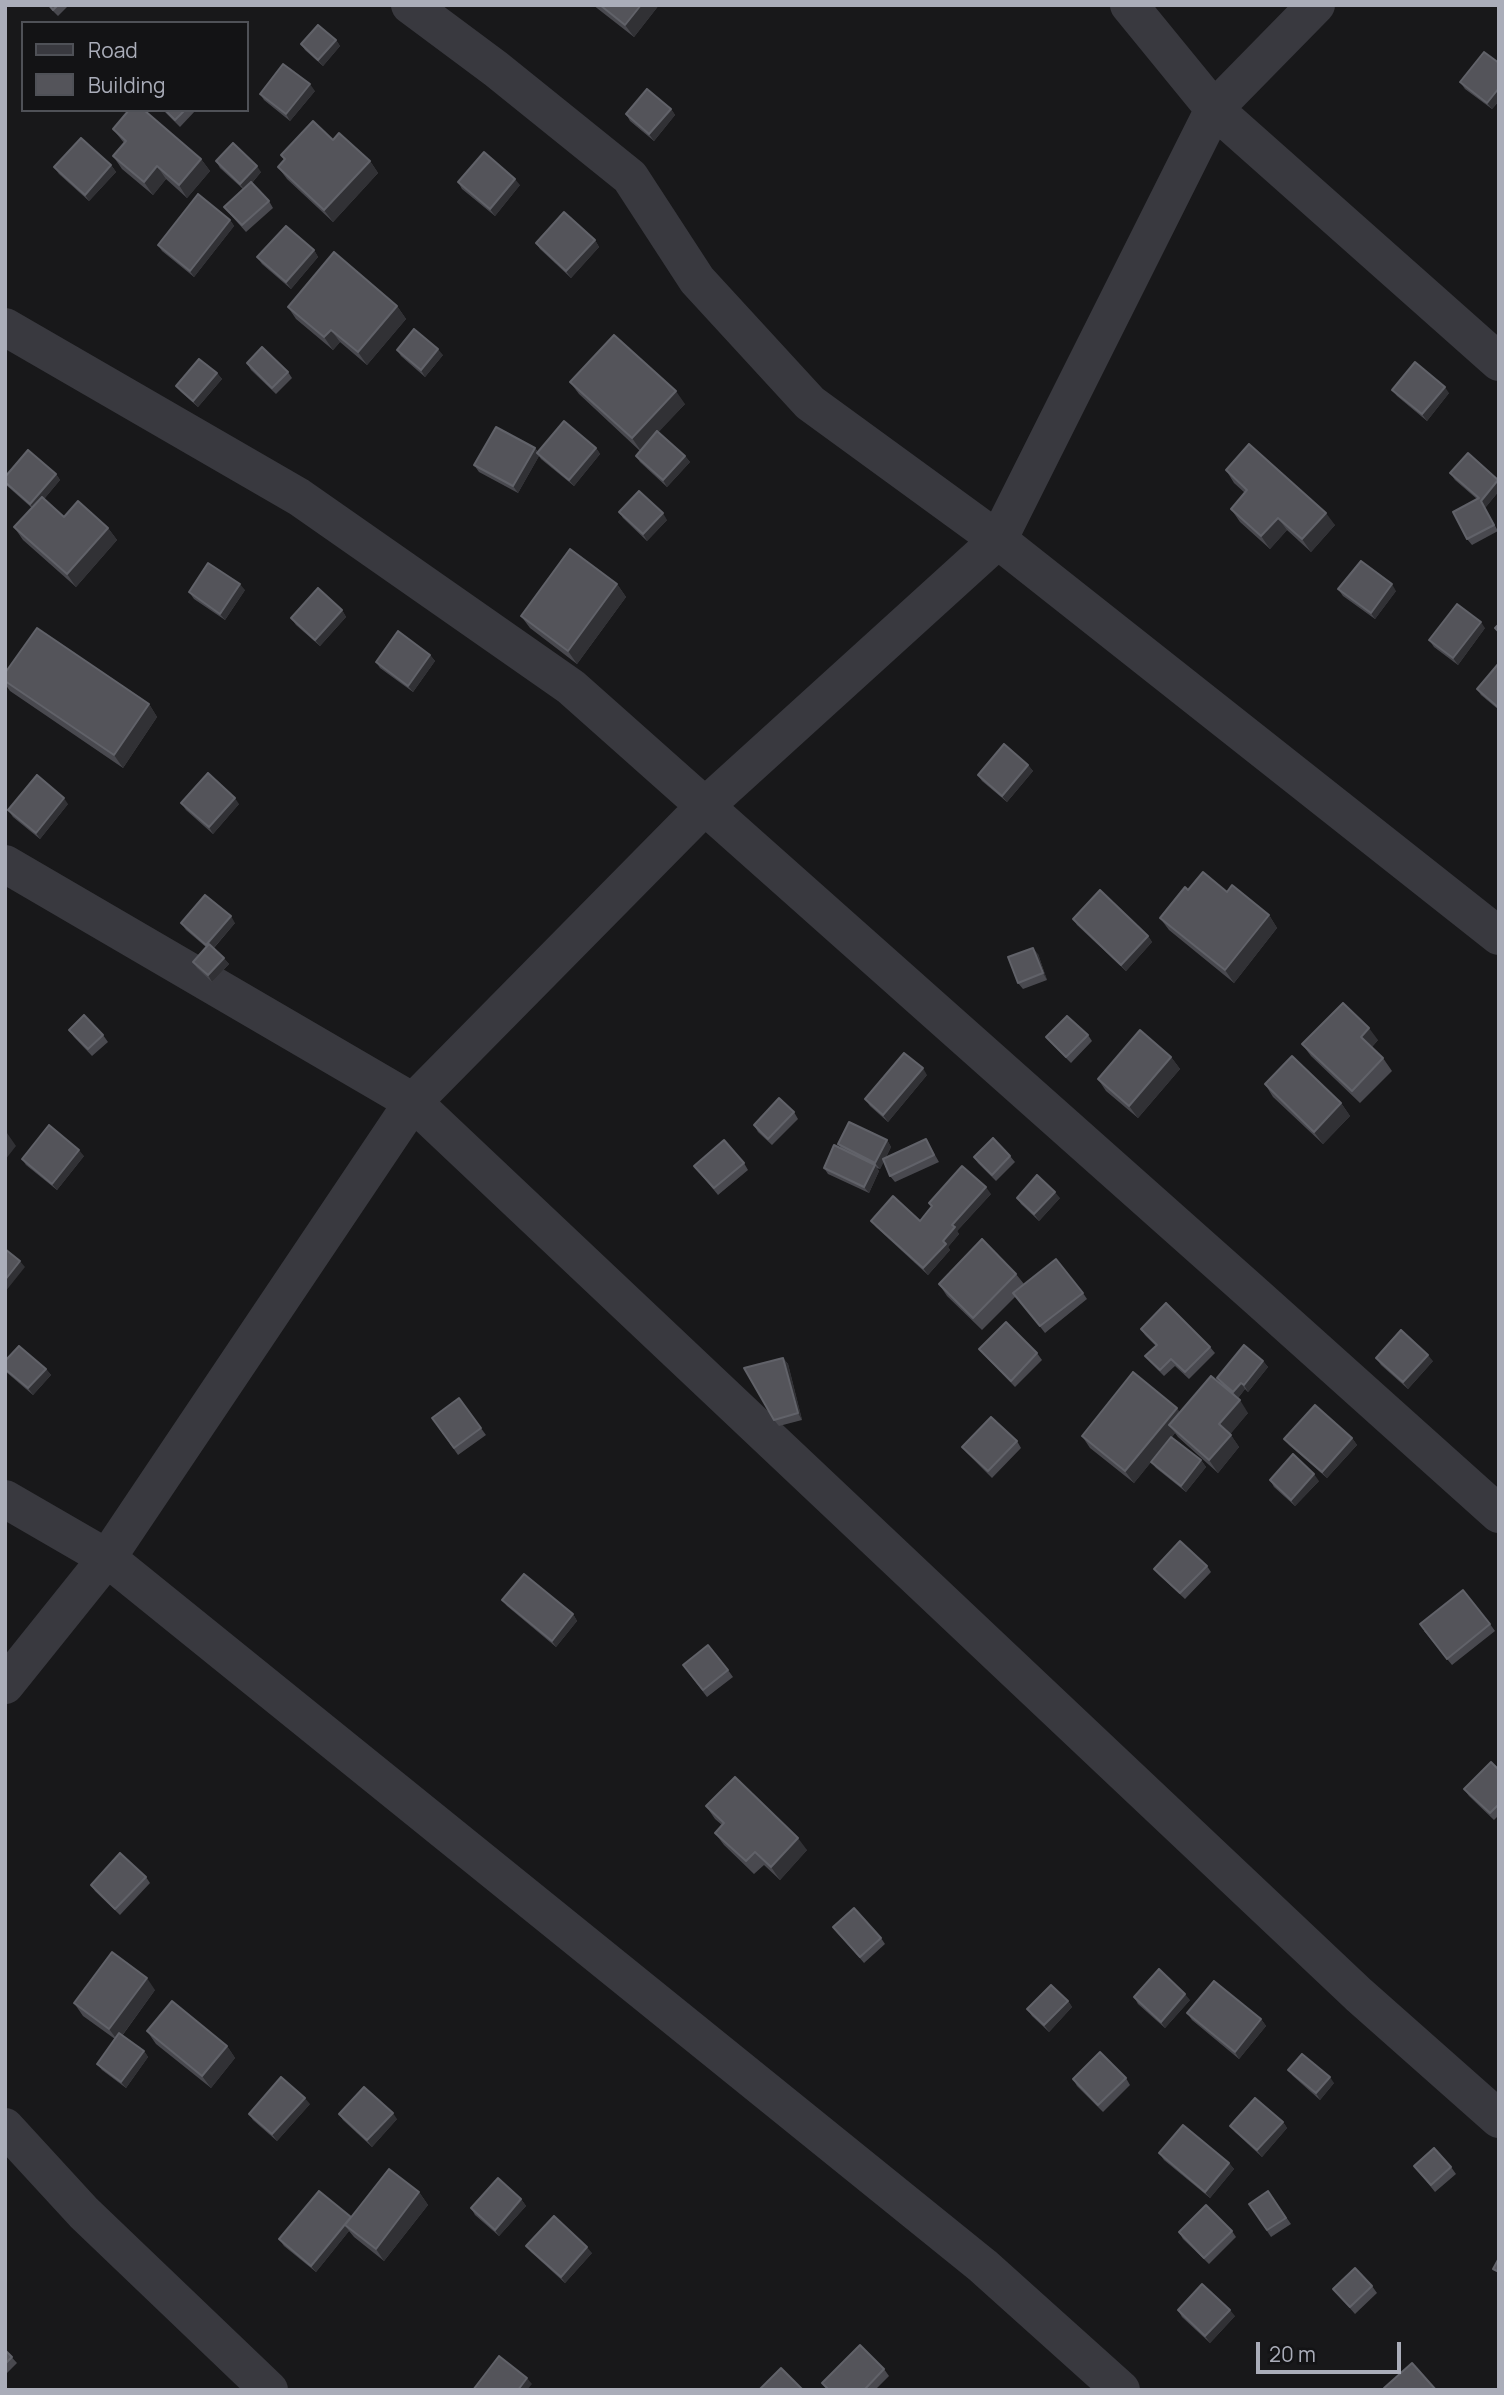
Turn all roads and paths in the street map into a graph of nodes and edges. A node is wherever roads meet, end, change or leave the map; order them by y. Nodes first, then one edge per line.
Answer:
1 (410, 5) edge
2 (1129, 5) edge
3 (1316, 5) edge
4 (1214, 109) junction
5 (5, 327) edge
6 (1499, 362) edge
7 (999, 540) junction
8 (704, 807) junction
9 (5, 864) edge
10 (1499, 936) edge
11 (414, 1102) junction
12 (5, 1499) edge
13 (1499, 1514) edge
14 (107, 1558) junction
15 (5, 1685) edge
16 (1499, 2119) edge
17 (5, 2127) edge
18 (269, 2390) edge
19 (1121, 2390) edge

1 - 7 street
2 - 4 street
3 - 4 street
4 - 6 street
4 - 7 street
5 - 8 street
7 - 8 street
7 - 10 street
8 - 11 street
8 - 13 street
9 - 11 street
11 - 14 street
11 - 16 street
12 - 14 street
14 - 15 street
14 - 19 street
17 - 18 street

